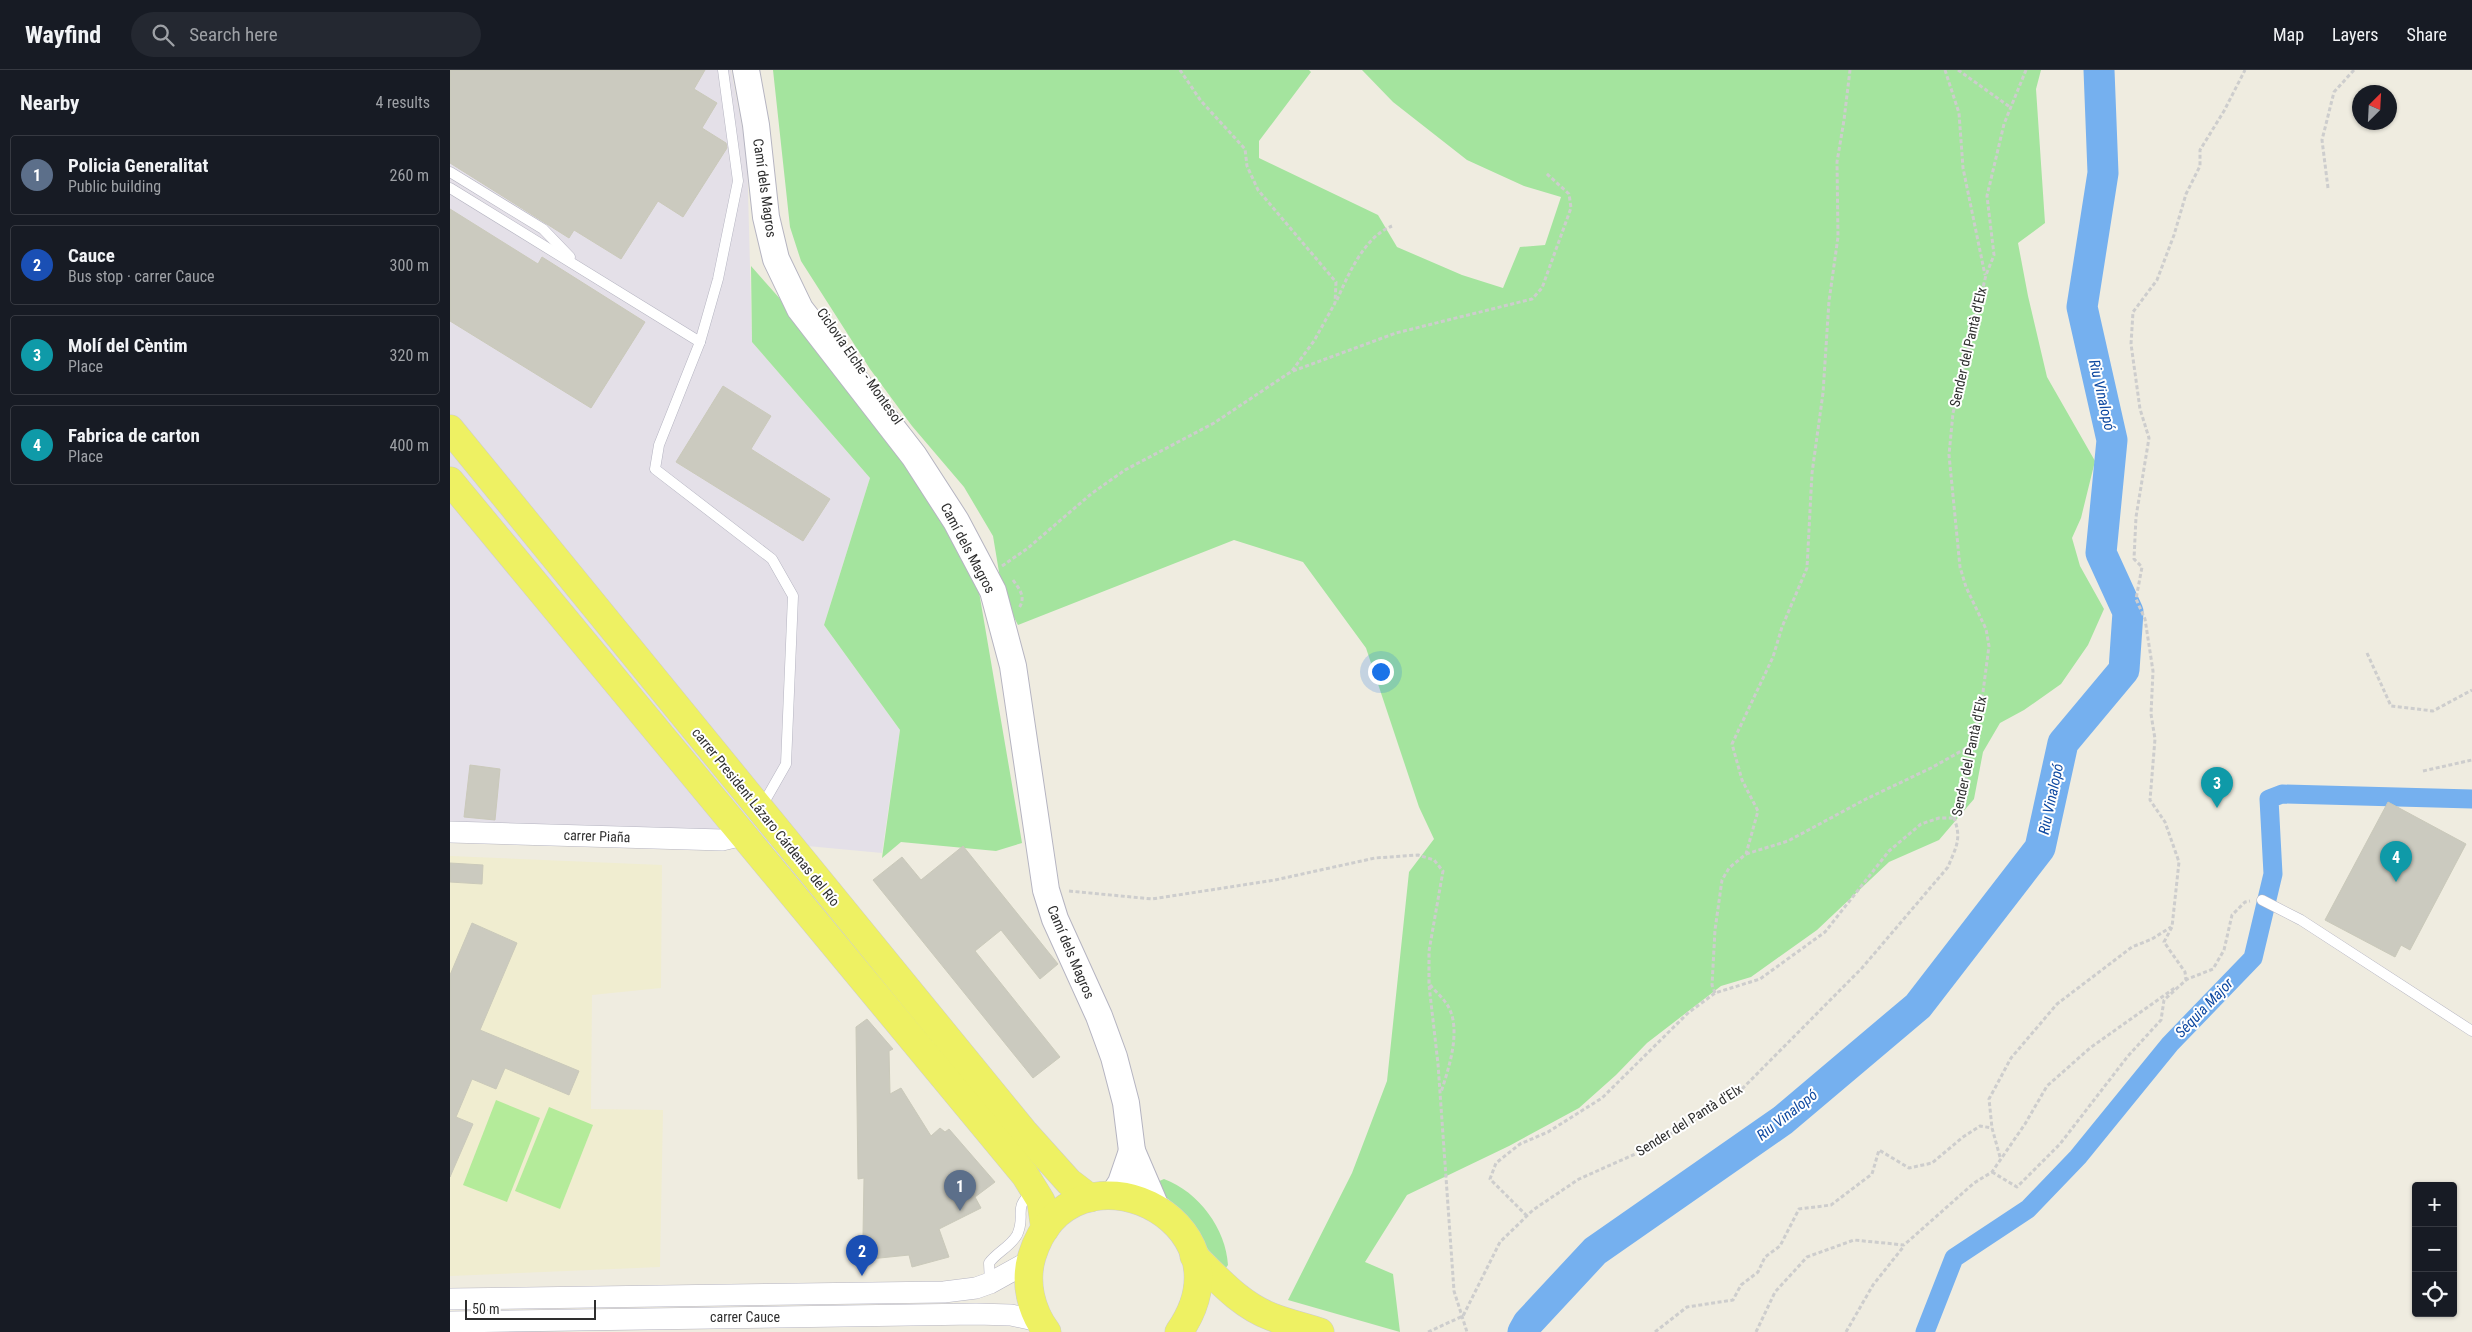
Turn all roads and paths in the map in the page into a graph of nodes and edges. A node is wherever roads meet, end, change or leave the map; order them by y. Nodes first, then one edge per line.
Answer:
1 (723, 70) edge
2 (746, 70) edge
3 (1180, 70) edge
4 (1850, 70) edge
5 (1945, 70) edge
6 (1958, 70) edge
7 (2026, 70) edge
8 (2245, 70) edge
9 (2354, 70) edge
10 (2010, 108) junction
11 (450, 172) edge
12 (1546, 173) dead end
13 (450, 188) edge
14 (2328, 188) dead end
15 (1392, 226) dead end
16 (583, 270) junction
17 (1986, 275) junction
18 (1336, 303) junction
19 (700, 342) junction
20 (1292, 371) junction
21 (450, 429) edge
22 (450, 481) edge
23 (998, 562) dead end
24 (1001, 566) junction
25 (1001, 622) junction
26 (2367, 653) dead end
27 (2472, 690) edge
28 (1972, 744) junction
29 (2472, 760) edge
30 (2423, 771) dead end
31 (760, 809) junction
32 (1954, 818) junction
33 (450, 832) edge
34 (743, 836) junction
35 (1746, 854) junction
36 (1046, 890) junction
37 (2262, 900) joint
38 (2172, 926) junction
39 (2186, 980) junction
40 (1429, 984) junction
41 (1715, 993) junction
42 (2472, 1031) edge
43 (1440, 1095) junction
44 (1992, 1128) junction
45 (1132, 1151) junction
46 (2000, 1157) junction
47 (1992, 1172) junction
48 (1035, 1190) junction
49 (1101, 1197) junction
50 (1156, 1207) junction
51 (1527, 1216) junction
52 (1045, 1229) junction
53 (1904, 1245) junction
54 (1194, 1256) junction
55 (1030, 1262) junction
56 (990, 1283) junction
57 (450, 1299) edge
58 (1463, 1316) junction
59 (450, 1322) edge
60 (1043, 1326) edge
61 (1180, 1332) edge
62 (1320, 1332) edge
63 (1428, 1332) edge
64 (1467, 1332) edge
65 (1655, 1332) edge
66 (1756, 1332) edge
67 (1846, 1332) edge

1 - 19 lane
2 - 25 street, Camí dels Magros
3 - 18 path
4 - 35 path
5 - 17 path
6 - 10 path
7 - 10 path, Sender del Pantà d'Elx
8 - 38 path
9 - 14 path
10 - 17 path, Sender del Pantà d'Elx
11 - 16 lane
12 - 20 path
13 - 16 lane
15 - 18 path
16 - 19 lane
17 - 28 path, Sender del Pantà d'Elx
18 - 20 path
19 - 31 lane
20 - 24 path
21 - 31 main road, carrer President Lázaro Cárdenas del Río
22 - 34 main road, carrer President Lázaro Cárdenas del Río
23 - 24 path
24 - 25 path
25 - 36 street, Camí dels Magros
26 - 27 path
28 - 32 path, Sender del Pantà d'Elx
28 - 35 path
29 - 30 path
31 - 49 main road, carrer President Lázaro Cárdenas del Río
32 - 41 path
32 - 51 path, Sender del Pantà d'Elx
33 - 34 street, carrer Piaña
34 - 48 main road, carrer President Lázaro Cárdenas del Río
35 - 41 path
36 - 40 path
36 - 45 street, Camí dels Magros
37 - 39 path
37 - 42 lane
38 - 39 path
38 - 44 path
39 - 46 path
39 - 47 path
40 - 43 path
40 - 43 path
41 - 51 path
43 - 58 path
44 - 46 path
44 - 65 path
45 - 49 street, Camí dels Magros
45 - 50 street, Camí dels Magros
46 - 47 path
47 - 53 path
48 - 52 main road, carrer President Lázaro Cárdenas del Río
48 - 56 lane
49 - 50 main road
49 - 52 main road
50 - 54 main road
51 - 58 path, Sender del Pantà d'Elx
52 - 55 main road
53 - 66 path
53 - 67 path
54 - 61 main road
54 - 62 main road
55 - 56 street, carrer Cauce
55 - 60 main road
56 - 57 street, carrer Cauce
58 - 63 path
58 - 64 path
59 - 60 street, carrer Cauce

